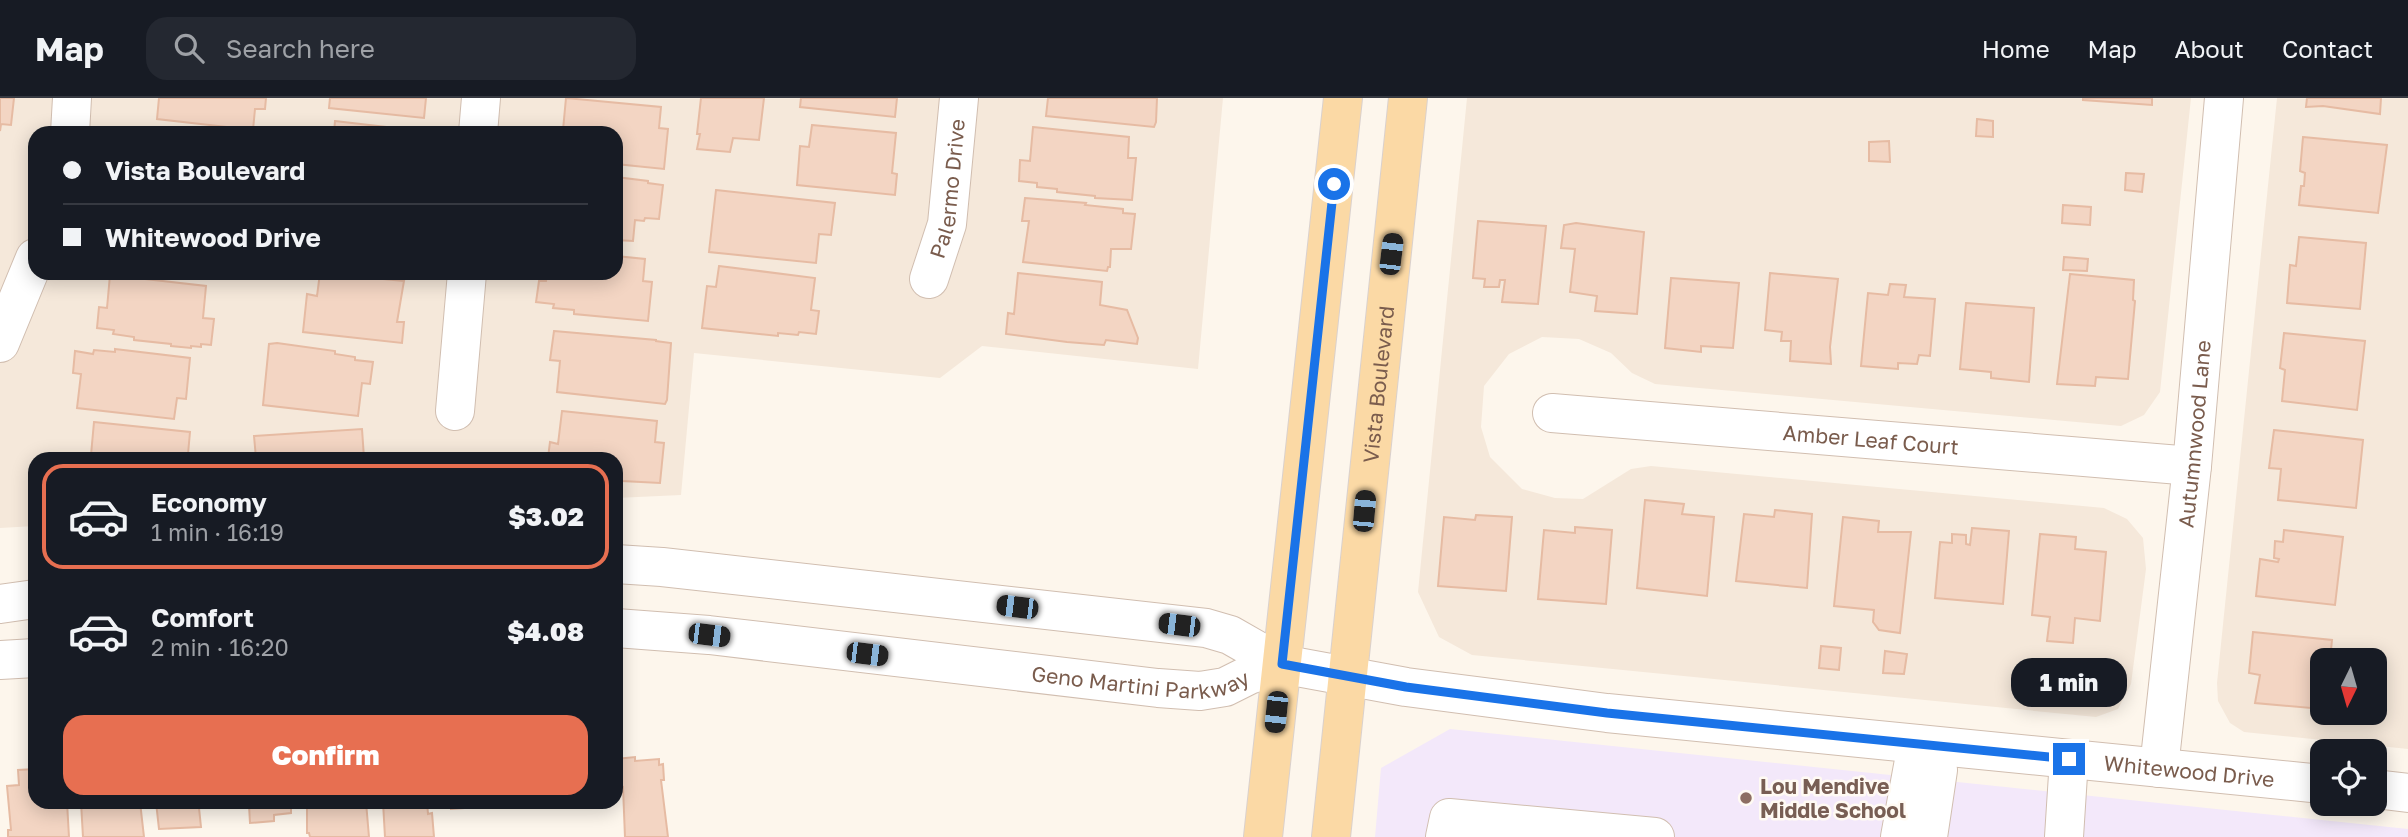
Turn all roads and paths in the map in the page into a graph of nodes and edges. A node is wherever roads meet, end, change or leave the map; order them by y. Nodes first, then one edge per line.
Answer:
1 (72, 98) edge
2 (481, 98) edge
3 (959, 98) edge
4 (1343, 98) edge
5 (1408, 98) edge
6 (2224, 98) edge
7 (70, 126) edge
8 (479, 126) edge
9 (28, 275) edge
10 (929, 279) dead end
11 (466, 280) edge
12 (0, 343) edge
13 (455, 411) dead end
14 (1552, 413) dead end
15 (2192, 466) junction
16 (623, 565) edge
17 (28, 599) edge
18 (0, 604) edge
19 (623, 629) edge
20 (28, 658) edge
21 (0, 660) edge
22 (1282, 664) junction
23 (1348, 675) junction
24 (1929, 745) junction
25 (2069, 759) junction
26 (2159, 768) junction
27 (2310, 783) edge
28 (2387, 790) edge
29 (2408, 793) edge
30 (1263, 837) edge
31 (1331, 837) edge
32 (1445, 837) edge
33 (1655, 837) edge
34 (1900, 837) edge
35 (1928, 837) edge
36 (2064, 837) edge

1 - 7 street
2 - 8 street
3 - 10 street, Palermo Drive
4 - 22 main road
5 - 23 main road, Vista Boulevard
6 - 15 street, Autumnwood Lane
9 - 12 street
11 - 13 street
14 - 15 street, Amber Leaf Court
15 - 26 street, Autumnwood Lane
16 - 22 street, Geno Martini Parkway
17 - 18 street
19 - 22 street, Geno Martini Parkway
20 - 21 street
22 - 23 street, Whitewood Drive
22 - 30 main road
23 - 24 street, Whitewood Drive
23 - 31 main road, Vista Boulevard
24 - 25 street, Whitewood Drive
24 - 34 street
24 - 35 street
25 - 26 street, Whitewood Drive
25 - 36 street
26 - 27 street, Whitewood Drive
28 - 29 street
32 - 33 street

